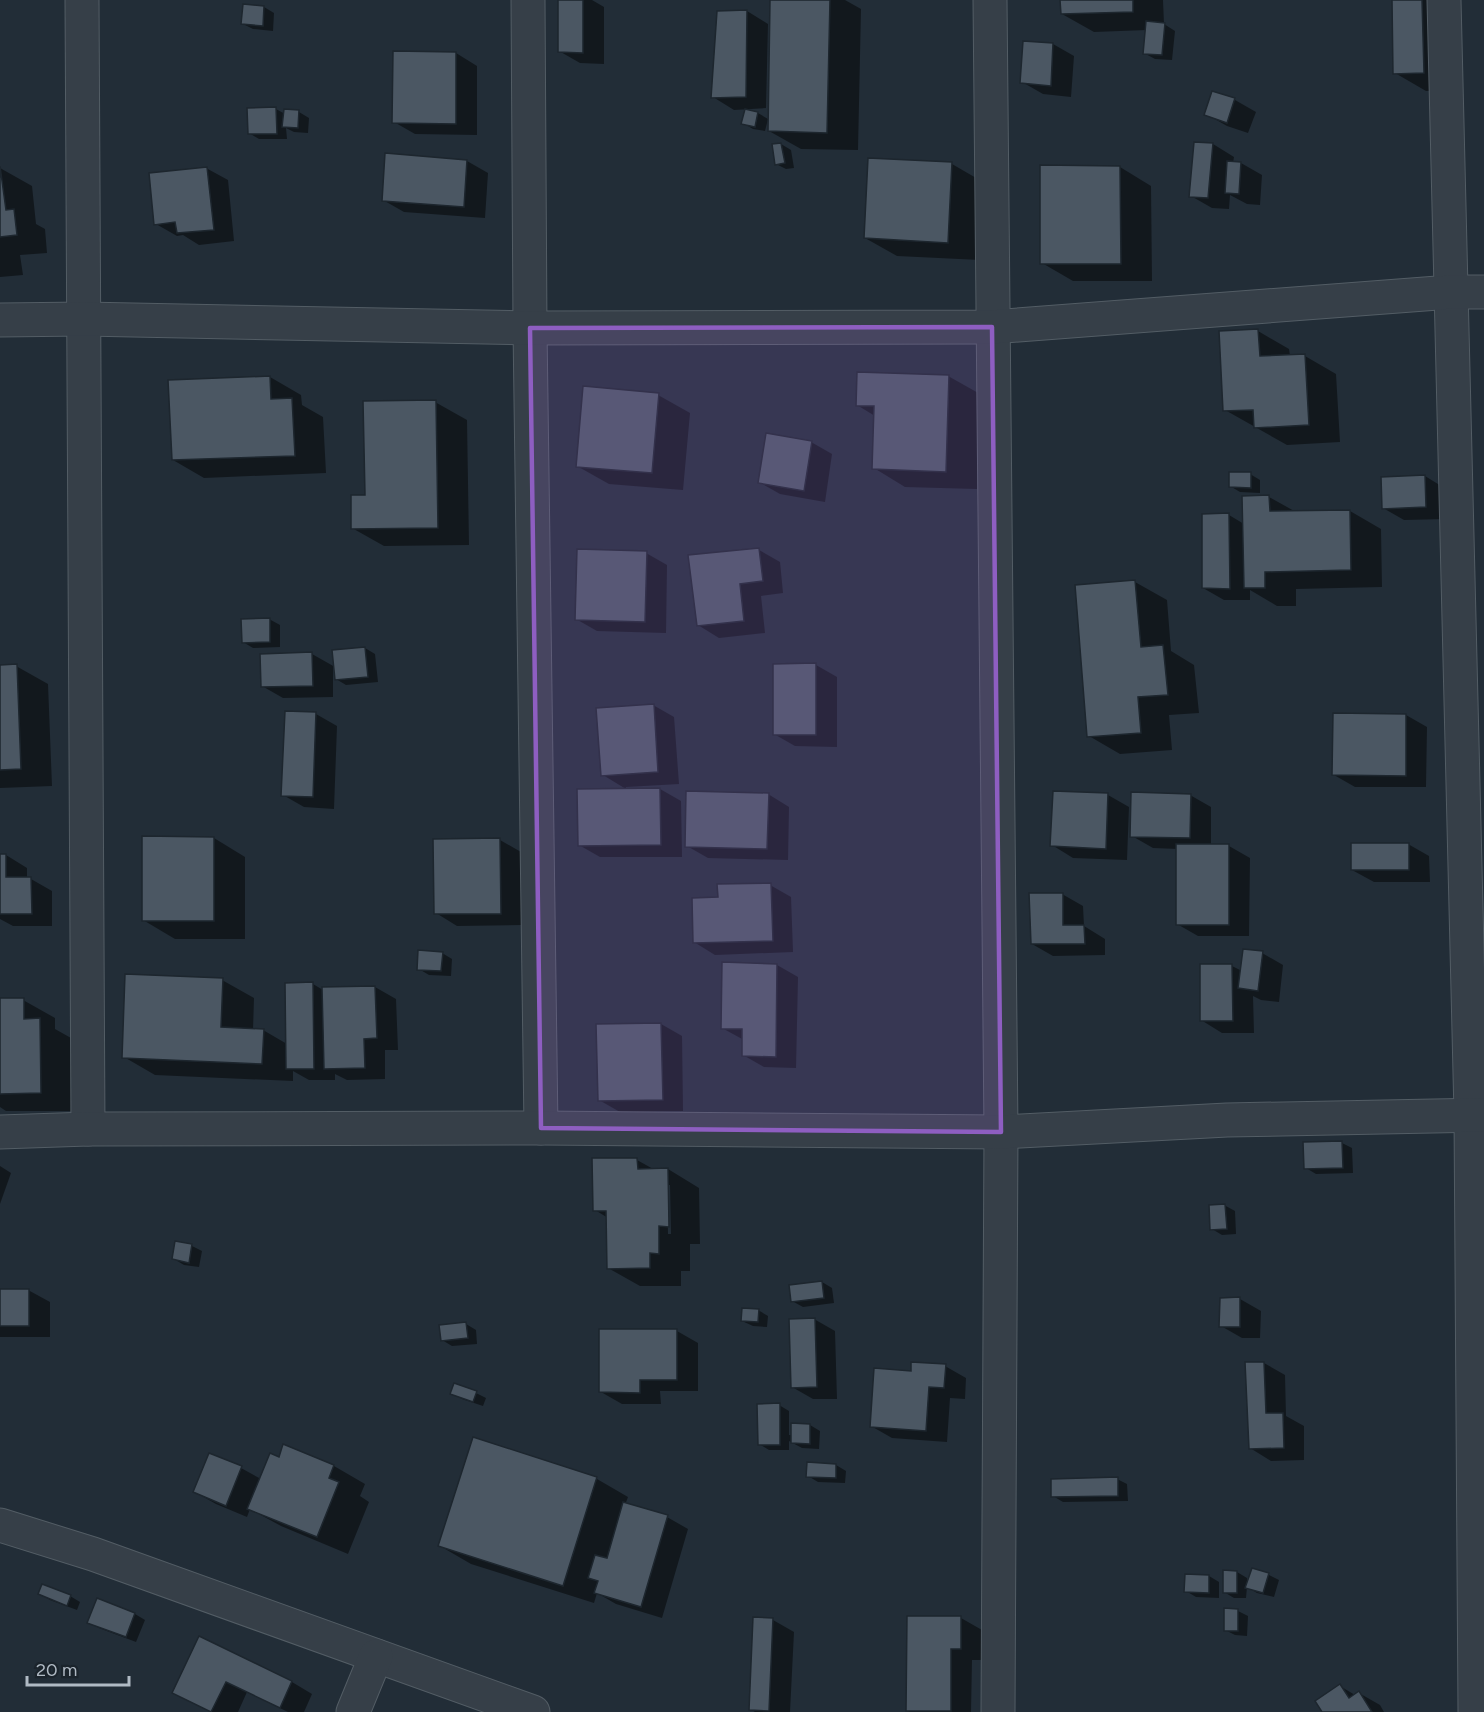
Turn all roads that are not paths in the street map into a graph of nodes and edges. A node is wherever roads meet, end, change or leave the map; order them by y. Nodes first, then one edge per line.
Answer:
1 (82, 0) edge
2 (528, 0) edge
3 (990, 0) edge
4 (1444, 0) edge
5 (1452, 292) junction
6 (1484, 292) edge
7 (84, 319) junction
8 (0, 320) edge
9 (992, 327) junction
10 (530, 328) junction
11 (1478, 1114) edge
12 (541, 1128) junction
13 (88, 1129) junction
14 (0, 1132) edge
15 (1001, 1132) junction
16 (0, 1525) edge
17 (376, 1656) junction
18 (353, 1712) edge
19 (533, 1712) edge
20 (998, 1712) edge
21 (1475, 1712) edge

1 - 7 street
2 - 10 street
3 - 9 street
4 - 5 street
5 - 6 street
5 - 9 street
5 - 11 street
7 - 8 street
7 - 10 street
7 - 13 street
9 - 10 street
9 - 15 street
10 - 12 street
11 - 15 street
11 - 21 street
12 - 13 street
12 - 15 street
13 - 14 street
15 - 20 street
16 - 17 street
17 - 18 street
17 - 19 street

